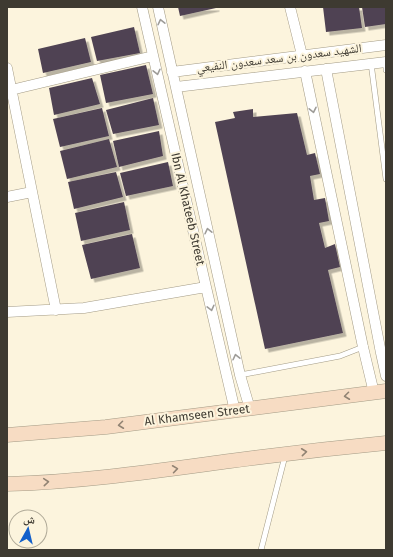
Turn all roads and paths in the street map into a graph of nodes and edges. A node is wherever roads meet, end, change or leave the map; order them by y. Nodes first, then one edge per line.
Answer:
1 (142, 7) edge
2 (158, 7) edge
3 (290, 7) edge
4 (386, 45) edge
5 (302, 55) junction
6 (153, 56) junction
7 (386, 62) edge
8 (371, 63) junction
9 (7, 68) edge
10 (326, 69) junction
11 (386, 70) edge
12 (305, 71) junction
13 (172, 72) junction
14 (176, 87) junction
15 (11, 90) junction
16 (386, 179) edge
17 (32, 192) junction
18 (7, 197) edge
19 (206, 287) junction
20 (56, 310) junction
21 (7, 312) edge
22 (363, 347) junction
23 (383, 351) edge
24 (240, 375) junction
25 (386, 376) edge
26 (380, 392) edge
27 (250, 409) junction
28 (235, 411) junction
29 (7, 435) edge
30 (386, 443) edge
31 (286, 454) junction
32 (7, 484) edge
33 (261, 550) edge

1 - 6 street, Ibn Al Khateeb Street
13 -> 2 street, Ibn Al Khateeb Street
3 - 5 street
4 - 5 street, الشهيد سعدون بن سعد سعدون النفيعي
5 - 13 street, الشهيد سعدون بن سعد سعدون النفيعي
6 - 15 street
6 -> 19 street, Ibn Al Khateeb Street
7 - 8 street, الشهيد سعدون بن سعد سعدون النفيعي
7 - 11 lane
8 - 10 street, الشهيد سعدون بن سعد سعدون النفيعي
8 - 16 lane
9 - 15 street
10 - 12 street, الشهيد سعدون بن سعد سعدون النفيعي
10 - 23 street
12 - 14 street, الشهيد سعدون بن سعد سعدون النفيعي
12 -> 22 street
13 - 14 street, Ibn Al Khateeb Street
24 -> 14 street, Ibn Al Khateeb Street
15 - 17 street
17 - 18 street
17 - 20 street
19 - 20 street
19 -> 28 street, Ibn Al Khateeb Street
20 - 21 street
22 - 24 lane
22 - 26 street
23 - 25 street
24 - 27 street, Ibn Al Khateeb Street
26 -> 27 street, Al Khamseen Street
27 - 28 street, Al Khamseen Street
28 -> 29 street, Al Khamseen Street
31 -> 30 street
32 -> 31 street
31 - 33 lane

